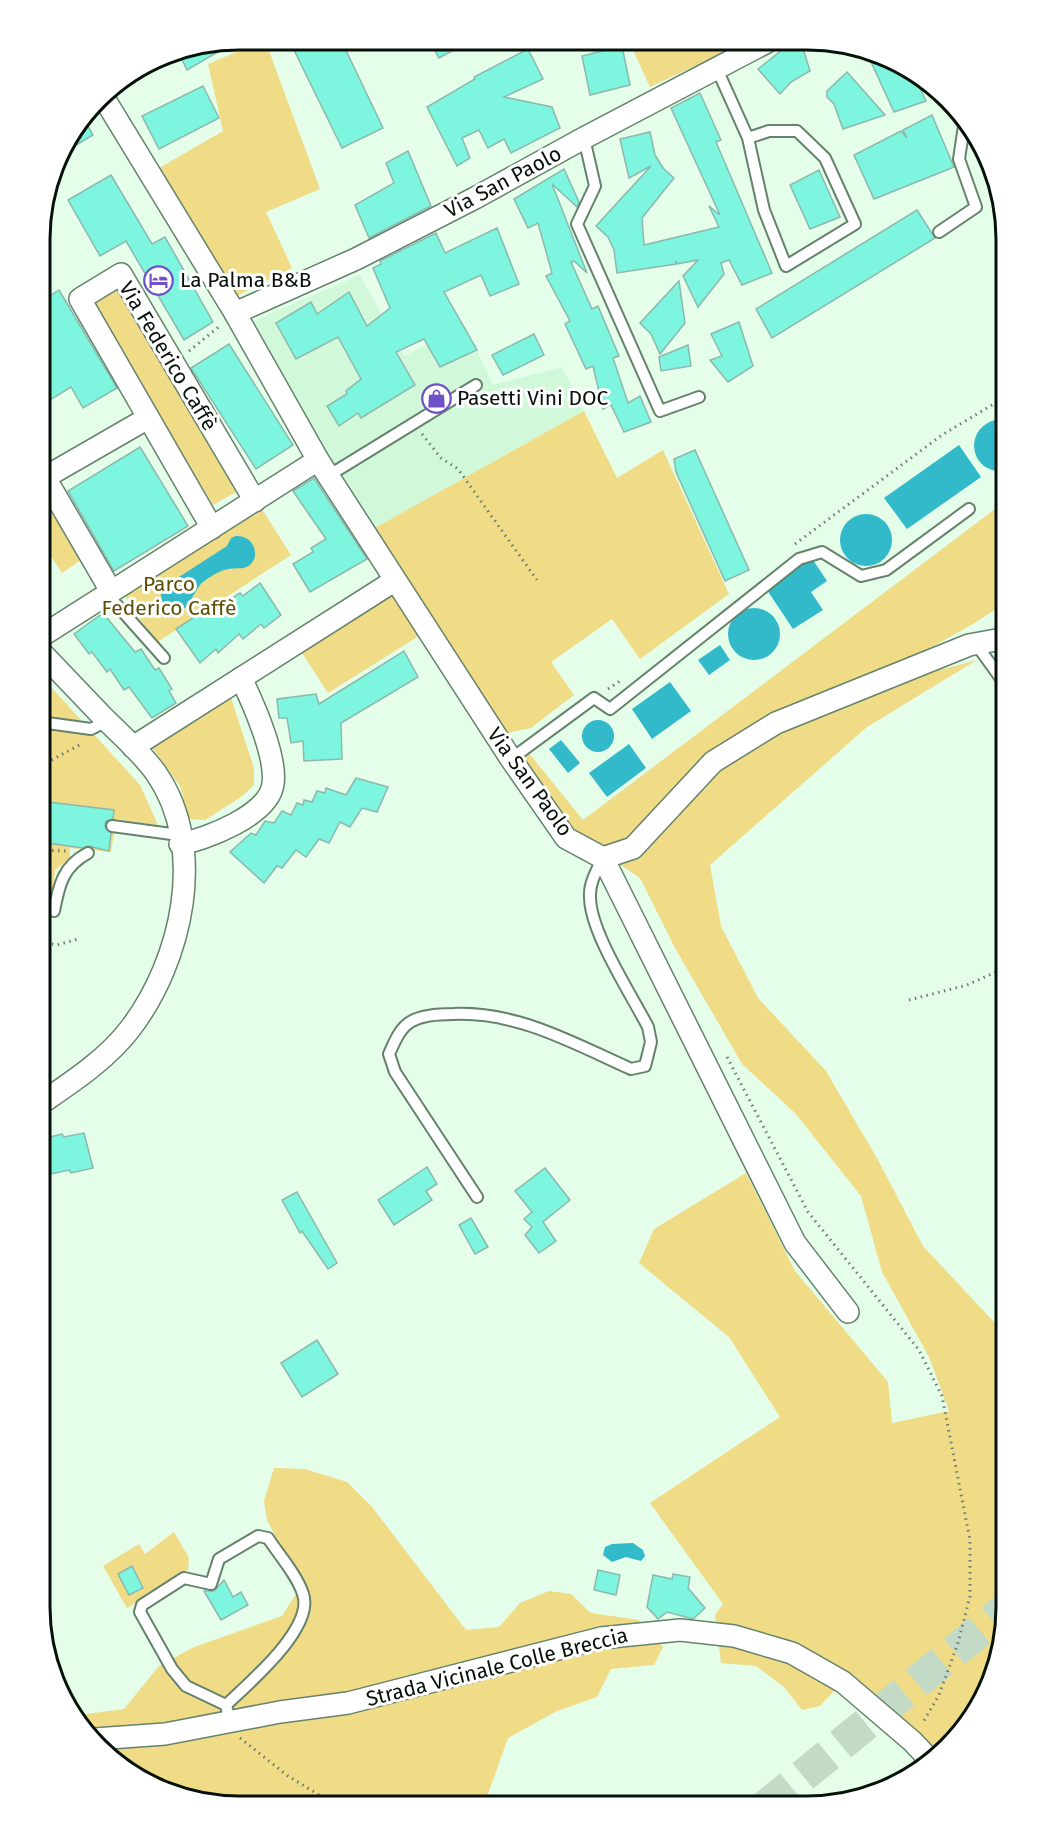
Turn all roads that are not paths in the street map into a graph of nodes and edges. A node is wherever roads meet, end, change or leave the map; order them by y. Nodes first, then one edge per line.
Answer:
1 (752, 50) edge
2 (717, 69) junction
3 (107, 103) edge
4 (963, 132) edge
5 (584, 138) junction
6 (748, 138) junction
7 (939, 232) dead end
8 (235, 313) junction
9 (476, 385) dead end
10 (699, 397) dead end
11 (148, 418) junction
12 (323, 468) junction
13 (50, 474) edge
14 (50, 486) edge
15 (255, 501) junction
16 (969, 508) dead end
17 (212, 528) junction
18 (394, 581) junction
19 (109, 593) junction
20 (50, 631) edge
21 (996, 638) edge
22 (976, 644) junction
23 (164, 658) dead end
24 (50, 663) edge
25 (996, 672) edge
26 (241, 678) junction
27 (50, 722) edge
28 (100, 724) junction
29 (134, 747) junction
30 (511, 759) junction
31 (112, 826) dead end
32 (180, 840) junction
33 (88, 853) dead end
34 (603, 858) junction
35 (54, 911) dead end
36 (50, 1097) edge
37 (477, 1197) dead end
38 (848, 1312) dead end
39 (228, 1714) junction
40 (103, 1738) edge
41 (925, 1755) edge

1 - 2 street, Via San Paolo
2 - 5 street, Via San Paolo
2 - 6 lane
3 - 8 street, Via San Paolo
4 - 7 lane
5 - 8 street, Via San Paolo
5 - 10 lane
6 - 6 lane
8 - 12 street, Via San Paolo
9 - 12 lane
11 - 13 street
11 - 15 street, Via Federico Caffè
11 - 17 street, Via Federico Caffè
12 - 15 street
12 - 18 street, Via San Paolo
14 - 19 street
15 - 17 street
16 - 30 lane
17 - 19 street
18 - 26 street
18 - 30 street, Via San Paolo
19 - 20 street
19 - 23 lane
21 - 22 street
22 - 25 lane
22 - 34 street
24 - 28 street
26 - 29 street
26 - 32 street
27 - 28 lane
28 - 29 street
29 - 32 street
30 - 34 street, Via San Paolo
31 - 32 lane
32 - 36 street
33 - 35 lane
34 - 37 lane
34 - 38 street
39 - 39 lane
39 - 40 street, Strada Vicinale Colle Breccia
39 - 41 street, Strada Vicinale Colle Breccia

